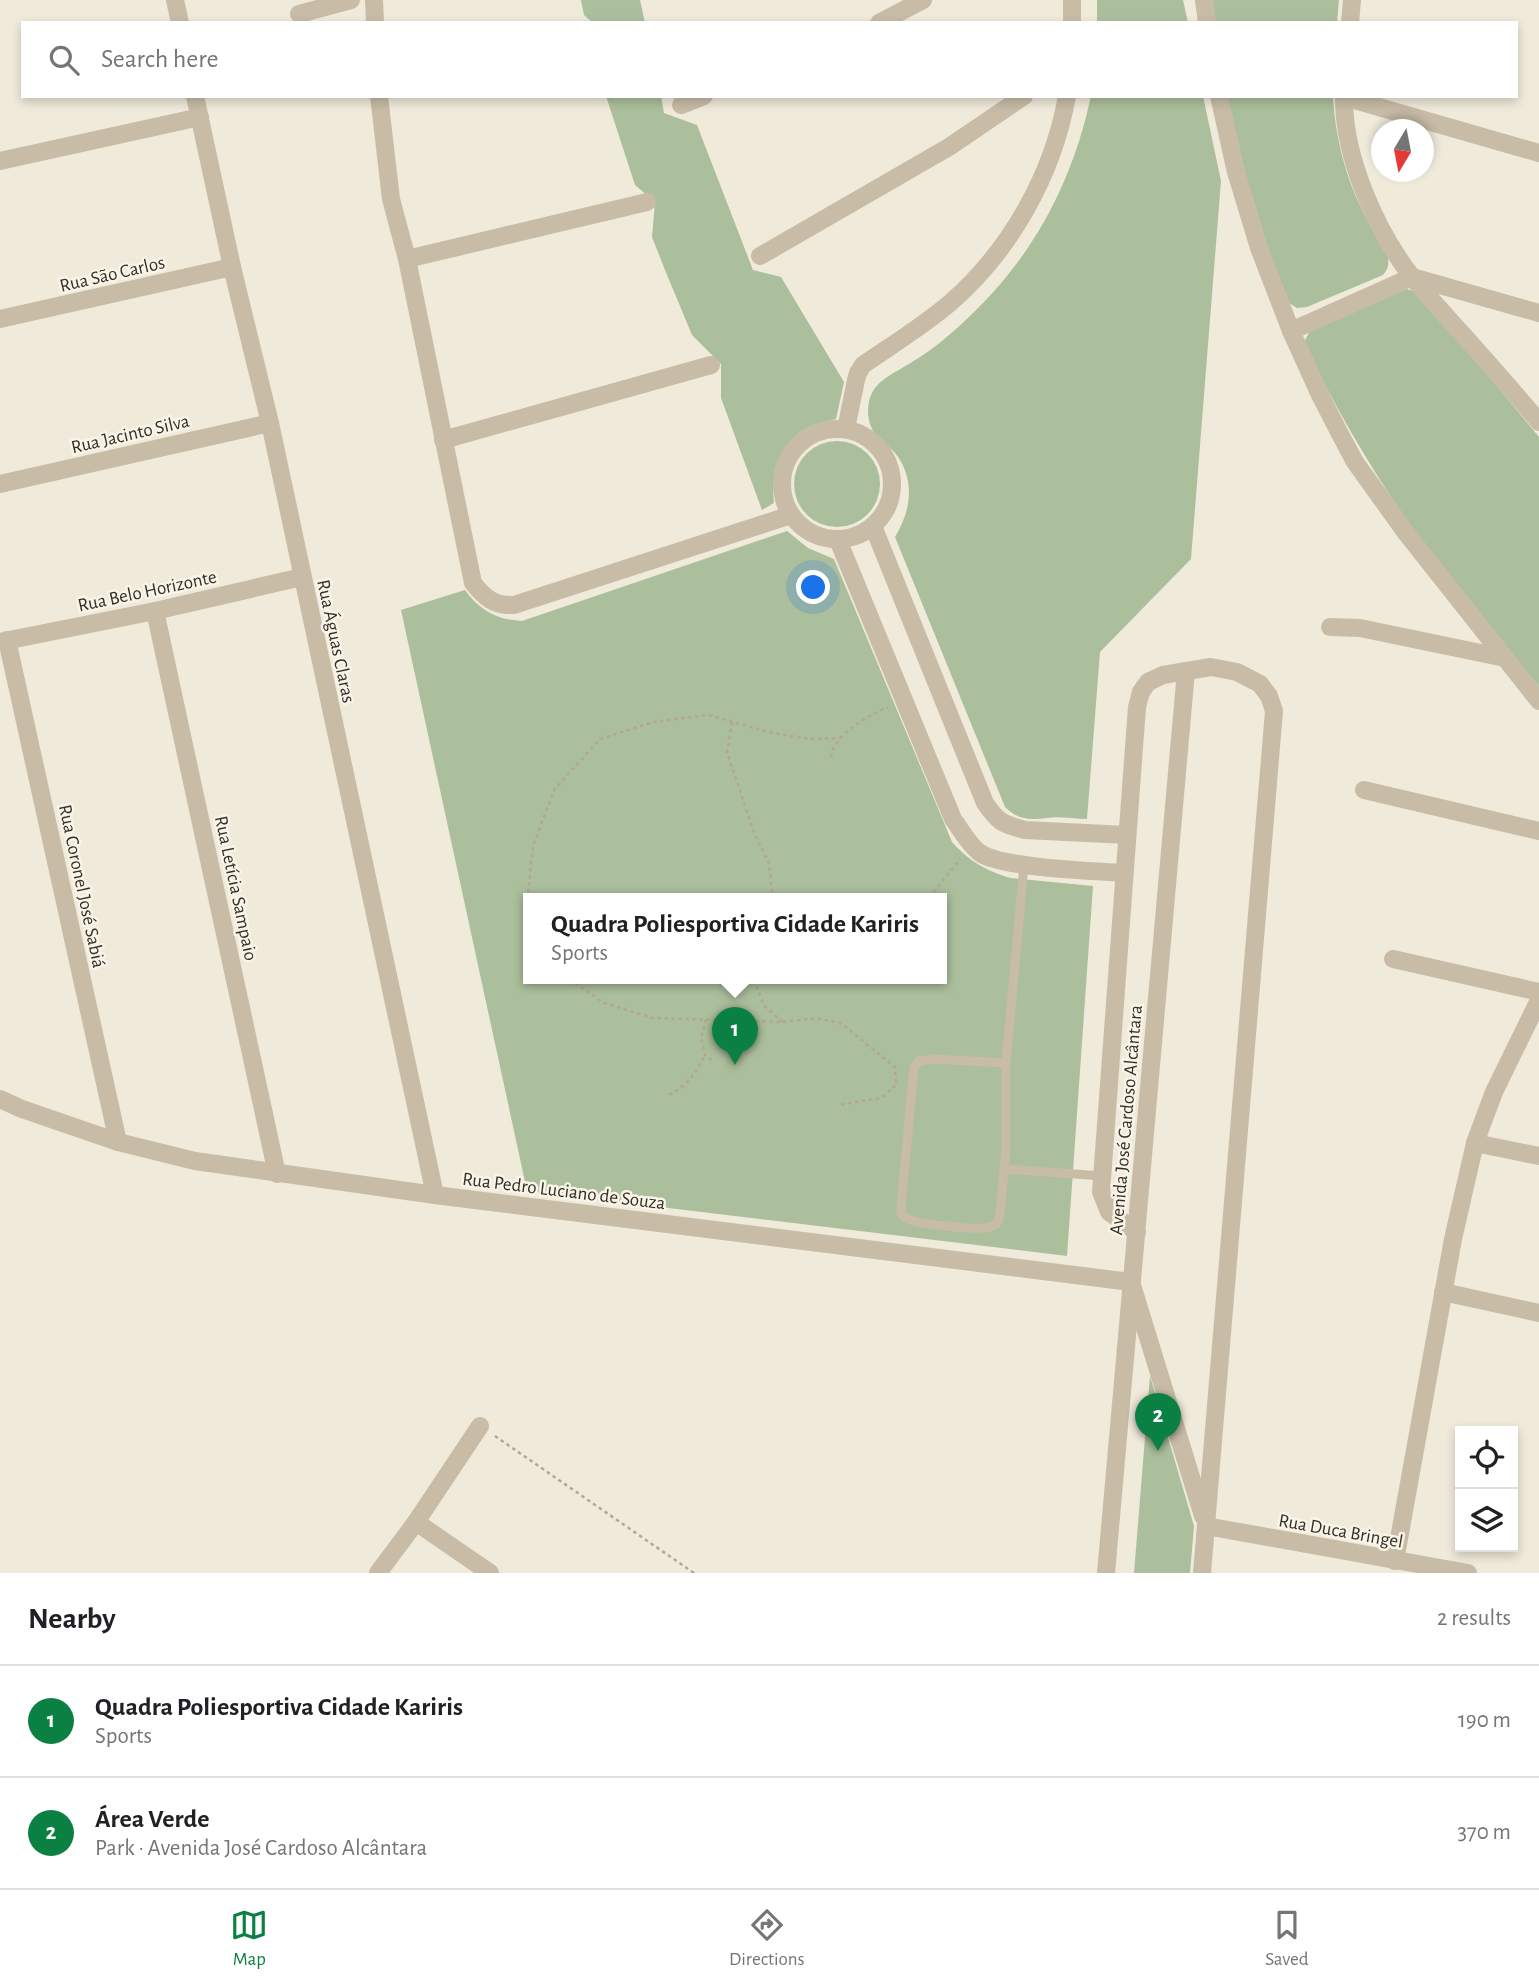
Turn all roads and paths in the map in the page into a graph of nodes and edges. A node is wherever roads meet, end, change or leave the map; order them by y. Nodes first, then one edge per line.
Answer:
1 (175, 0) edge
2 (351, 0) edge
3 (374, 0) edge
4 (923, 0) edge
5 (1072, 0) edge
6 (1204, 0) edge
7 (1352, 0) edge
8 (299, 14) dead end
9 (180, 21) edge
10 (375, 21) edge
11 (884, 21) edge
12 (1072, 21) edge
13 (1207, 21) edge
14 (1350, 21) edge
15 (195, 98) edge
16 (379, 98) edge
17 (699, 98) edge
18 (1021, 98) edge
19 (1066, 98) edge
20 (1219, 98) edge
21 (1344, 98) edge
22 (1347, 98) edge
23 (681, 105) dead end
24 (200, 117) junction
25 (1539, 153) edge
26 (0, 160) edge
27 (647, 202) dead end
28 (760, 256) dead end
29 (407, 259) junction
30 (233, 267) junction
31 (1412, 277) junction
32 (1539, 313) edge
33 (0, 319) edge
34 (1291, 331) junction
35 (711, 365) dead end
36 (1539, 422) edge
37 (270, 423) junction
38 (846, 429) junction
39 (443, 440) junction
40 (0, 484) edge
41 (791, 515) junction
42 (873, 526) junction
43 (838, 540) junction
44 (302, 577) junction
45 (155, 611) junction
46 (1330, 627) dead end
47 (4, 641) edge
48 (1505, 659) junction
49 (1186, 671) junction
50 (904, 701) junction
51 (1539, 701) edge
52 (732, 722) junction
53 (842, 738) junction
54 (831, 757) dead end
55 (1364, 790) dead end
56 (1539, 831) edge
57 (1127, 835) junction
58 (966, 838) junction
59 (1024, 865) junction
60 (1124, 873) junction
61 (528, 893) edge
62 (772, 893) edge
63 (934, 893) edge
64 (1393, 959) dead end
65 (575, 984) edge
66 (756, 984) edge
67 (1539, 992) edge
68 (1539, 1000) edge
69 (706, 1019) junction
70 (783, 1021) junction
71 (705, 1055) junction
72 (713, 1061) dead end
73 (1006, 1063) junction
74 (669, 1095) dead end
75 (0, 1099) edge
76 (838, 1105) dead end
77 (118, 1142) junction
78 (1475, 1143) junction
79 (1539, 1156) edge
80 (1005, 1169) junction
81 (278, 1174) junction
82 (1102, 1176) junction
83 (435, 1195) junction
84 (1137, 1232) junction
85 (1131, 1282) junction
86 (1443, 1292) junction
87 (1539, 1313) edge
88 (480, 1426) joint
89 (416, 1522) junction
90 (1206, 1526) junction
91 (1395, 1561) junction
92 (378, 1573) edge
93 (490, 1573) edge
94 (694, 1573) edge
95 (1106, 1573) edge
96 (1202, 1573) edge
97 (1468, 1573) edge

1 - 9 street
2 - 8 street
3 - 10 street
4 - 11 street
5 - 12 street
6 - 13 street
7 - 14 street
15 - 24 street, Rua Águas Claras
16 - 29 street
17 - 23 street
18 - 28 street
19 - 38 street
20 - 34 street
21 - 31 street
22 - 25 street
24 - 26 street
24 - 30 street, Rua Águas Claras
27 - 29 street
29 - 39 street
30 - 33 street, Rua São Carlos
30 - 37 street, Rua Águas Claras
31 - 32 street
31 - 34 street
31 - 36 street
34 - 48 street
35 - 39 street
37 - 40 street, Rua Jacinto Silva
37 - 44 street, Rua Águas Claras
38 - 41 street
38 - 42 street
39 - 41 street
41 - 43 street
42 - 43 street
42 - 57 street
43 - 50 street
44 - 45 street, Rua Belo Horizonte
44 - 83 street, Rua Águas Claras
45 - 47 street, Rua Belo Horizonte
45 - 81 street, Rua Letícia Sampaio
46 - 48 street
47 - 77 street, Rua Coronel José Sabiá
48 - 51 street
49 - 57 street
49 - 84 street, Avenida José Cardoso Alcântara
49 - 90 street
50 - 53 path
50 - 58 street
52 - 53 path
52 - 61 path
52 - 62 path
53 - 54 path
55 - 56 street
57 - 60 street
58 - 59 street
58 - 63 path
59 - 60 street
59 - 73 lane
60 - 82 street
64 - 67 street
65 - 69 path
66 - 70 path
68 - 78 street
69 - 70 path
69 - 71 path
70 - 76 path
71 - 72 path
71 - 74 path
73 - 80 lane
73 - 80 lane
75 - 77 street, Rua Pedro Luciano de Souza
77 - 81 street, Rua Pedro Luciano de Souza
78 - 79 street
78 - 86 street
80 - 82 lane
81 - 83 street, Rua Pedro Luciano de Souza
82 - 84 street
83 - 85 street, Rua Pedro Luciano de Souza
84 - 85 street, Avenida José Cardoso Alcântara
85 - 90 street
85 - 95 street, Avenida José Cardoso Alcântara
86 - 87 street
86 - 91 street
88 - 89 street
88 - 94 path
89 - 92 street
89 - 93 street
90 - 91 street, Rua Duca Bringel
90 - 96 street
91 - 97 street, Rua Duca Bringel

